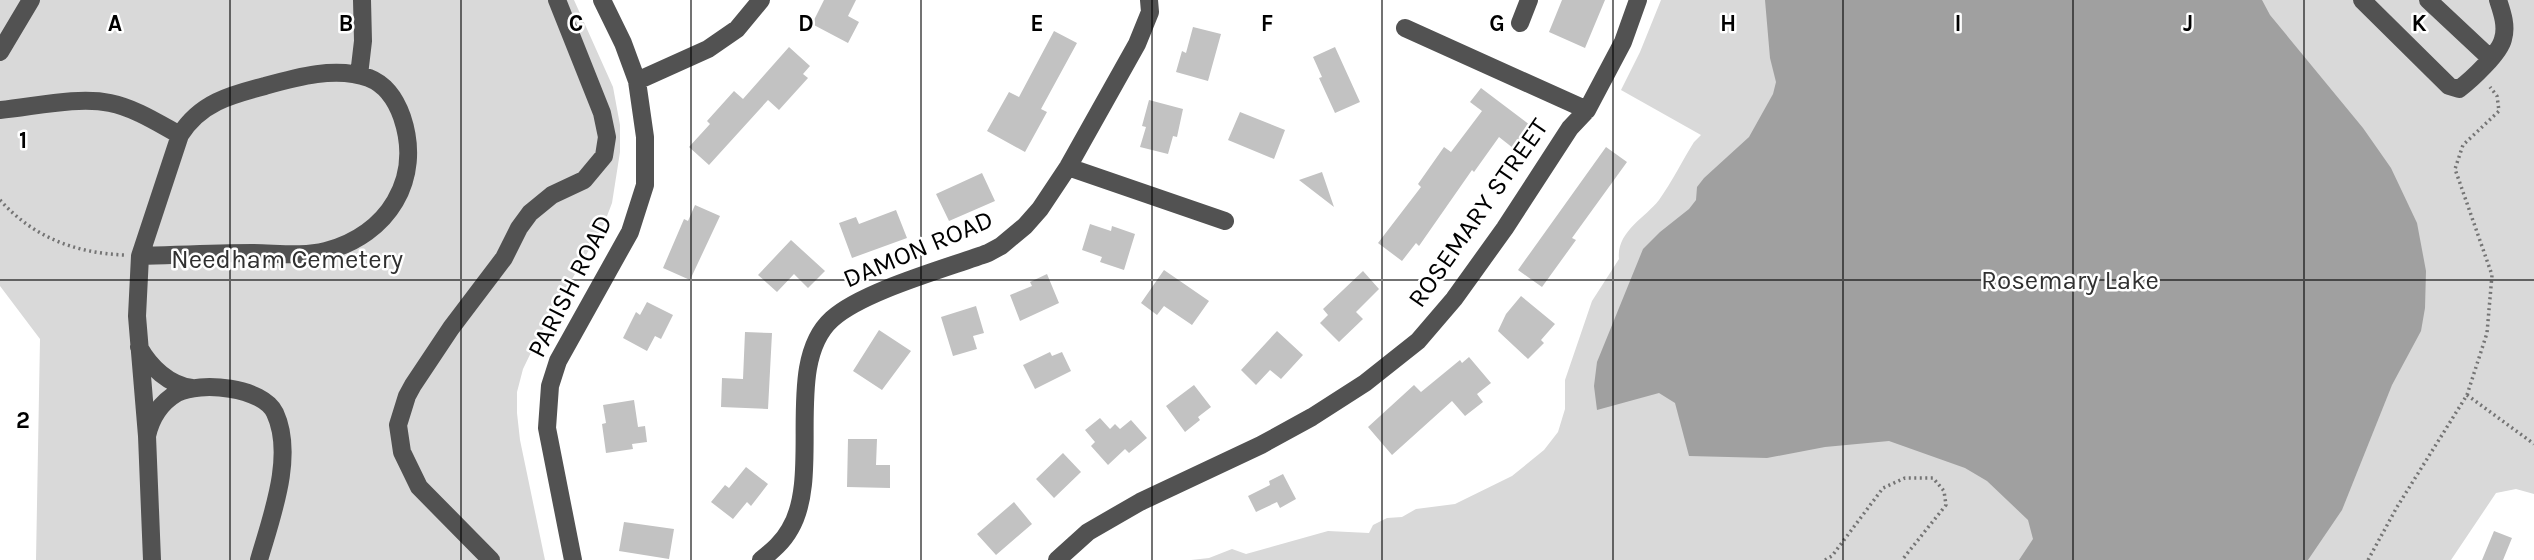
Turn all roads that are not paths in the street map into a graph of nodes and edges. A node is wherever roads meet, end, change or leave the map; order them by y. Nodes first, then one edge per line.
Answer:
1 (31, 0) edge
2 (362, 0) edge
3 (556, 0) edge
4 (602, 0) edge
5 (761, 0) edge
6 (1149, 0) edge
7 (1529, 0) edge
8 (1638, 0) edge
9 (2362, 0) edge
10 (2428, 0) edge
11 (2498, 0) edge
12 (1520, 23) dead end
13 (1405, 28) dead end
14 (0, 52) edge
15 (2490, 58) junction
16 (359, 75) junction
17 (637, 81) junction
18 (0, 110) edge
19 (1587, 110) junction
20 (180, 135) junction
21 (1068, 167) junction
22 (1225, 221) dead end
23 (140, 256) junction
24 (139, 346) junction
25 (199, 389) junction
26 (147, 436) junction
27 (152, 560) edge
28 (259, 560) edge
29 (491, 560) edge
30 (573, 560) edge
31 (761, 560) edge
32 (1057, 560) edge

1 - 14 street
2 - 16 street
3 - 29 street
4 - 17 street, PARISH ROAD
5 - 17 street
6 - 21 street, DAMON ROAD
7 - 12 street
8 - 19 street, ROSEMARY STREET
9 - 15 street
10 - 15 street
11 - 15 street
13 - 19 street
16 - 20 street
16 - 23 street
17 - 30 street, PARISH ROAD
18 - 20 street
19 - 32 street, ROSEMARY STREET
20 - 23 street
21 - 22 street
21 - 31 street, DAMON ROAD
23 - 24 street
24 - 25 street
24 - 26 street
25 - 26 street
25 - 28 street
26 - 27 street

